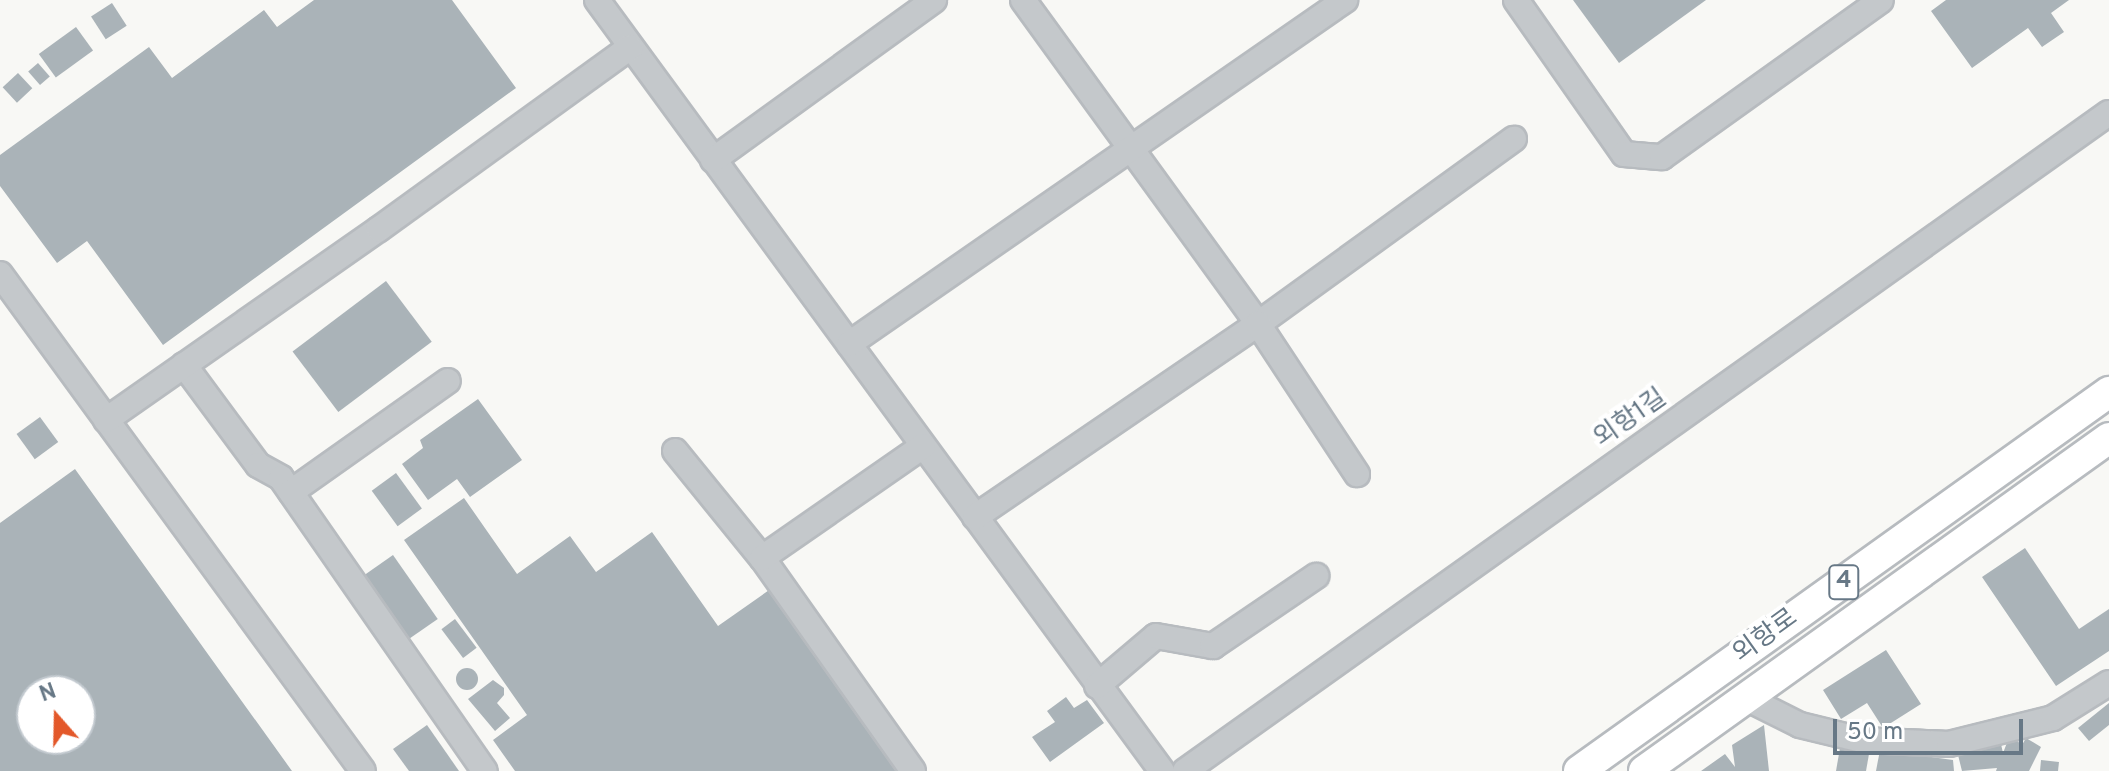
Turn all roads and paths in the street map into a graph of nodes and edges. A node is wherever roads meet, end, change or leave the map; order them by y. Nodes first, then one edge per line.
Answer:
1 (597, 0) edge
2 (934, 0) edge
3 (1023, 0) edge
4 (1345, 0) edge
5 (1516, 0) edge
6 (1881, 0) edge
7 (630, 47) junction
8 (2109, 113) edge
9 (1514, 139) dead end
10 (1128, 149) junction
11 (713, 160) junction
12 (0, 274) edge
13 (1258, 324) junction
14 (849, 344) junction
15 (184, 365) junction
16 (448, 381) dead end
17 (2109, 392) edge
18 (106, 420) junction
19 (2109, 438) edge
20 (923, 446) junction
21 (675, 451) dead end
22 (1357, 474) dead end
23 (291, 492) junction
24 (975, 517) junction
25 (762, 558) junction
26 (1316, 576) dead end
27 (2109, 683) edge
28 (1097, 686) junction
29 (1746, 698) junction
30 (363, 771) edge
31 (485, 771) edge
32 (913, 771) edge
33 (1162, 771) edge
34 (1185, 771) edge
35 (1579, 771) edge
36 (1644, 771) edge

1 - 7 lane
2 - 11 lane
3 - 10 lane
4 - 10 lane
5 - 6 lane
7 - 11 lane
7 - 15 lane
8 - 34 lane, 외항1길
9 - 13 lane
10 - 13 lane
10 - 14 lane
11 - 14 lane
12 - 18 lane
13 - 22 lane
13 - 24 lane
14 - 20 lane
15 - 18 lane
15 - 23 lane
16 - 23 lane
17 - 35 main road, 외항로 / 4
18 - 30 lane
19 - 29 main road, 외항로 / 4
20 - 24 lane
20 - 25 lane
21 - 25 lane
23 - 31 lane
24 - 28 lane
25 - 32 lane
26 - 28 lane
27 - 29 lane
28 - 33 lane
29 - 36 main road, 외항로 / 4

